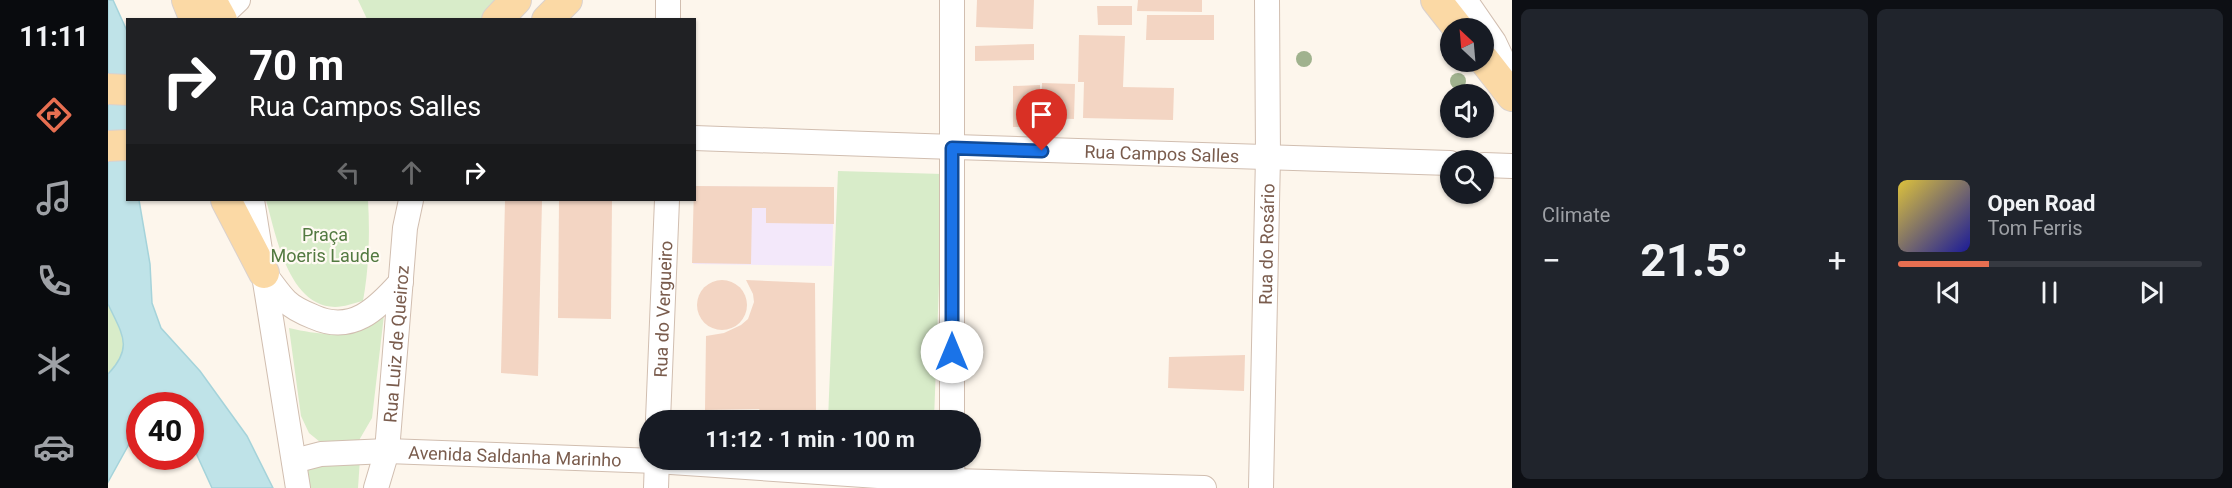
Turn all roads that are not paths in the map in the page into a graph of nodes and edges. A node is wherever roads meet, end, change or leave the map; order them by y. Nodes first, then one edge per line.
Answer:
1 (185, 0) edge
2 (516, 0) edge
3 (567, 0) edge
4 (668, 0) edge
5 (952, 0) edge
6 (1253, 0) edge
7 (1267, 0) edge
8 (1436, 0) edge
9 (1465, 0) edge
10 (217, 11) edge
11 (184, 18) edge
12 (499, 18) edge
13 (549, 18) edge
14 (668, 18) edge
15 (1450, 18) edge
16 (1493, 72) edge
17 (1512, 80) edge
18 (108, 88) edge
19 (1254, 89) dead end
20 (126, 90) edge
21 (1512, 96) edge
22 (696, 138) edge
23 (126, 145) edge
24 (108, 146) edge
25 (952, 148) junction
26 (1268, 156) junction
27 (1440, 163) edge
28 (1494, 165) edge
29 (1512, 166) edge
30 (227, 201) edge
31 (252, 201) edge
32 (411, 201) edge
33 (667, 201) edge
34 (264, 273) junction
35 (401, 282) junction
36 (658, 410) edge
37 (952, 410) edge
38 (387, 451) junction
39 (639, 459) edge
40 (294, 461) junction
41 (656, 470) edge
42 (841, 470) edge
43 (952, 476) edge
44 (298, 488) edge
45 (376, 488) edge
46 (656, 488) edge
47 (1204, 488) edge
48 (1262, 488) edge

1 - 10 main road
1 - 11 main road
2 - 12 main road
3 - 13 main road
4 - 14 street
5 - 25 street
6 - 19 street
7 - 26 street, Rua do Rosário
8 - 15 main road
9 - 17 street
16 - 21 main road
18 - 20 main road
22 - 25 street, Rua Campos Salles
23 - 24 main road
25 - 26 street, Rua Campos Salles
25 - 37 street
26 - 27 street, Rua Campos Salles
26 - 48 street, Rua do Rosário
28 - 29 street
30 - 34 main road
31 - 34 street
32 - 35 street, Rua Luiz de Queiroz
33 - 36 street, Rua do Vergueiro
34 - 35 street
34 - 40 street
35 - 38 street, Rua Luiz de Queiroz
38 - 39 street, Avenida Saldanha Marinho
38 - 40 street, Avenida Saldanha Marinho
38 - 45 street, Rua Luiz de Queiroz
40 - 44 street
41 - 46 street
42 - 43 street, Avenida Saldanha Marinho
43 - 47 street, Avenida Saldanha Marinho

